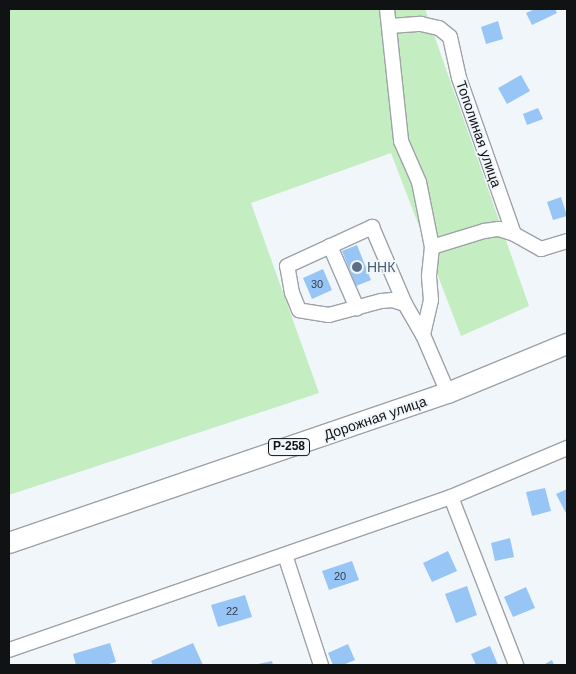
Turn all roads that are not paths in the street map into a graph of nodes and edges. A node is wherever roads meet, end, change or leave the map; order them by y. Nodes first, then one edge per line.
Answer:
1 (387, 9) edge
2 (390, 26) junction
3 (514, 234) junction
4 (567, 241) edge
5 (330, 246) junction
6 (432, 247) junction
7 (405, 304) junction
8 (357, 308) junction
9 (423, 335) junction
10 (567, 344) edge
11 (448, 393) junction
12 (567, 448) edge
13 (451, 497) junction
14 (9, 543) edge
15 (285, 554) junction
16 (9, 650) edge
17 (321, 665) edge
18 (516, 665) edge

1 - 2 street
2 - 3 street, Тополиная улица
2 - 6 street
3 - 4 street
3 - 6 street
5 - 7 street
5 - 8 street
5 - 8 street
6 - 9 street
7 - 8 street
7 - 9 street
9 - 11 street
10 - 11 highway, Дорожная улица / Р-258
11 - 14 highway, Дорожная улица / Р-258
12 - 13 street
13 - 15 street
13 - 18 street
15 - 16 street
15 - 17 street

